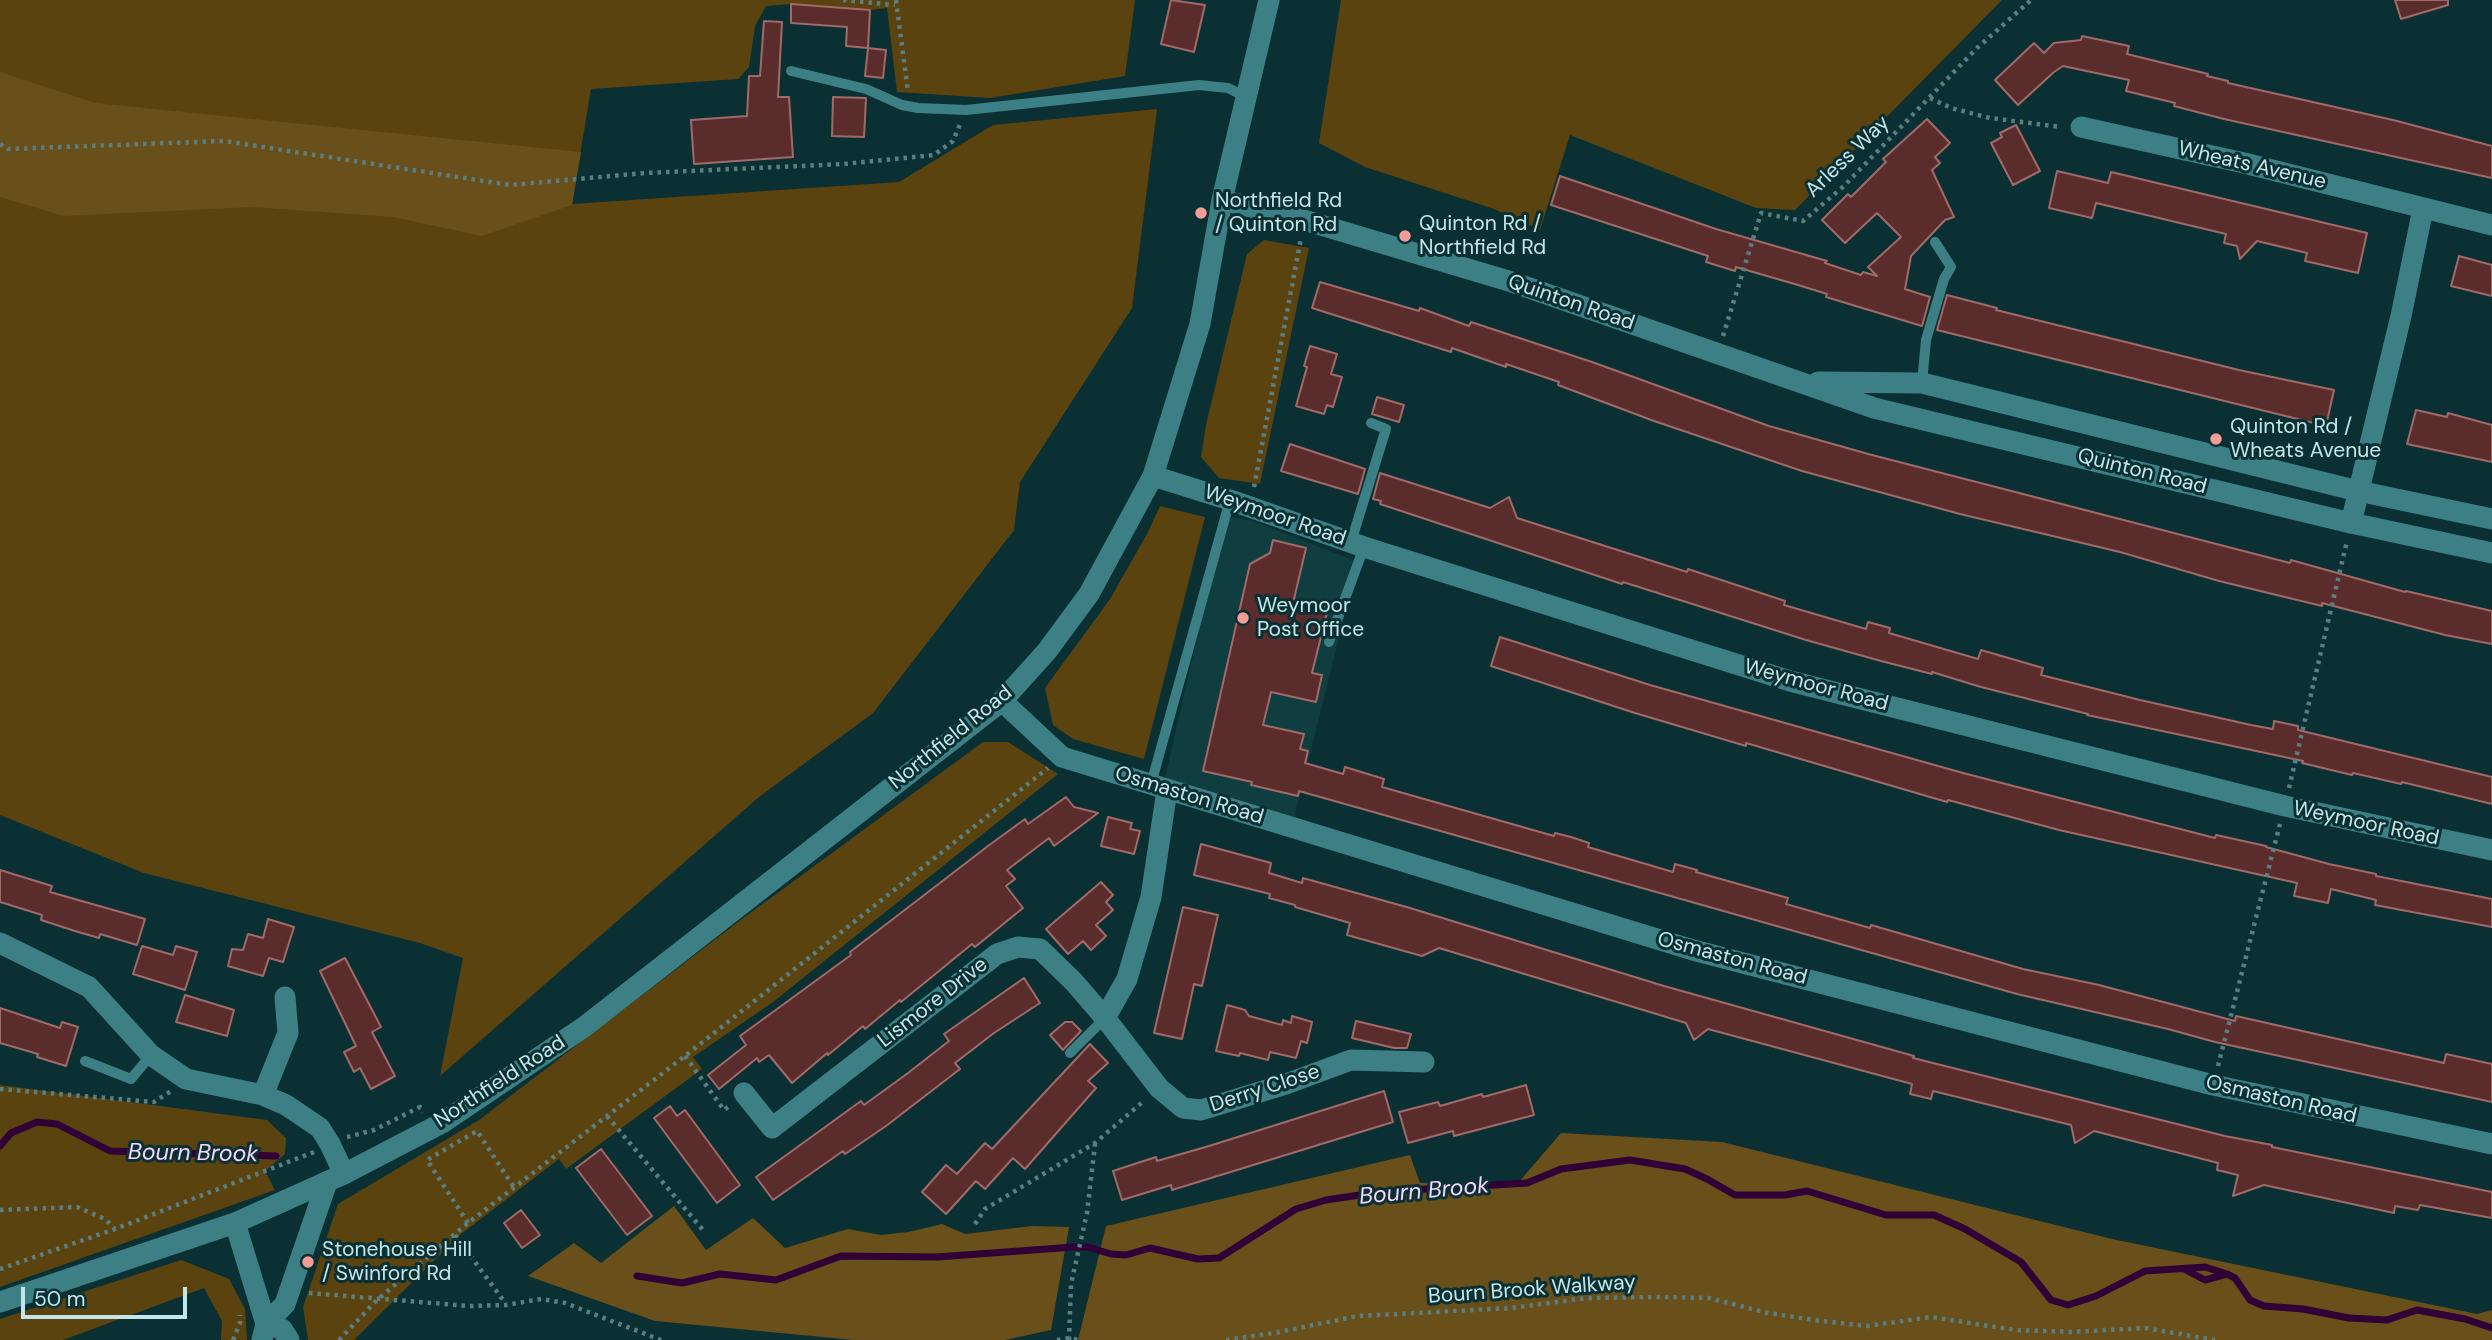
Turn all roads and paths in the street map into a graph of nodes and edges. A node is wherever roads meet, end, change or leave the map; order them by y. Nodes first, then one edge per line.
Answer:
1 (844, 0) edge
2 (1269, 0) edge
3 (2032, 0) edge
4 (895, 2) edge
5 (791, 71) dead end
6 (908, 93) dead end
7 (1246, 97) junction
8 (1930, 97) junction
9 (966, 110) junction
10 (2081, 127) joint
11 (0, 144) edge
12 (1222, 200) junction
13 (2423, 209) junction
14 (1304, 220) junction
15 (2492, 225) edge
16 (1934, 242) dead end
17 (1717, 354) junction
18 (1795, 382) junction
19 (1922, 383) junction
20 (1371, 423) dead end
21 (1153, 476) junction
22 (2358, 491) junction
23 (1239, 503) junction
24 (2492, 519) edge
25 (2351, 523) junction
26 (1357, 544) junction
27 (2492, 553) edge
28 (1329, 642) dead end
29 (1002, 701) junction
30 (1062, 757) junction
31 (1159, 787) junction
32 (2492, 850) edge
33 (0, 943) edge
34 (285, 997) dead end
35 (1105, 1018) junction
36 (1070, 1054) dead end
37 (151, 1055) junction
38 (685, 1056) junction
39 (85, 1060) dead end
40 (1424, 1062) dead end
41 (186, 1079) junction
42 (1160, 1088) junction
43 (0, 1089) edge
44 (744, 1093) joint
45 (263, 1096) junction
46 (420, 1107) dead end
47 (607, 1116) junction
48 (347, 1137) dead end
49 (1095, 1143) junction
50 (2492, 1144) edge
51 (304, 1156) dead end
52 (335, 1178) junction
53 (515, 1189) junction
54 (0, 1210) edge
55 (235, 1223) junction
56 (468, 1223) junction
57 (975, 1224) dead end
58 (115, 1229) junction
59 (703, 1230) dead end
60 (455, 1235) junction
61 (0, 1269) edge
62 (305, 1292) dead end
63 (377, 1300) junction
64 (0, 1302) edge
65 (506, 1305) junction
66 (264, 1332) edge
67 (1069, 1339) edge
68 (289, 1340) edge
69 (339, 1340) edge
70 (661, 1340) edge
71 (1057, 1340) edge
72 (1079, 1340) edge
73 (1226, 1340) edge
74 (2215, 1340) edge

1 - 4 path
2 - 7 street, Northfield Road
3 - 8 path
4 - 6 path
5 - 9 lane
7 - 9 lane
7 - 12 street, Northfield Road
8 - 10 path
8 - 17 path, Arless Way
9 - 11 path
10 - 13 street, Wheats Avenue
12 - 14 street, Quinton Road
12 - 21 street, Northfield Road
13 - 15 street, Wheats Avenue
13 - 22 street
14 - 17 street, Quinton Road
14 - 23 path
16 - 19 lane
17 - 18 street, Quinton Road
18 - 19 street, Quinton Road
18 - 25 street, Quinton Road
19 - 22 street, Quinton Road
20 - 26 lane
21 - 23 street, Weymoor Road
21 - 29 street, Northfield Road
22 - 24 street, Quinton Road
22 - 25 street
23 - 26 street, Weymoor Road
23 - 31 lane
25 - 27 street, Quinton Road
26 - 28 lane
26 - 32 street, Weymoor Road
29 - 30 street, Osmaston Road
29 - 52 street, Northfield Road
30 - 31 street, Osmaston Road
30 - 38 path
31 - 35 street
31 - 50 street, Osmaston Road
33 - 37 street
34 - 45 street
35 - 36 lane
35 - 42 street, Derry Close
35 - 44 street, Lismore Drive
37 - 39 lane
37 - 41 street
38 - 44 path
38 - 47 path
40 - 42 street, Derry Close
41 - 43 path
41 - 45 street
42 - 49 path
45 - 52 street
46 - 48 path
47 - 53 path
47 - 59 path
49 - 57 path
49 - 67 path
51 - 58 path
52 - 55 street, Northfield Road
52 - 66 street
53 - 56 path
53 - 56 path
54 - 58 path
55 - 64 street, Northfield Road
55 - 66 street
56 - 60 path
58 - 61 path
60 - 63 path
60 - 65 path
62 - 63 path
63 - 65 path
63 - 69 path
65 - 70 path
66 - 68 street
67 - 71 path
67 - 72 path
73 - 74 path, Bourn Brook Walkway

